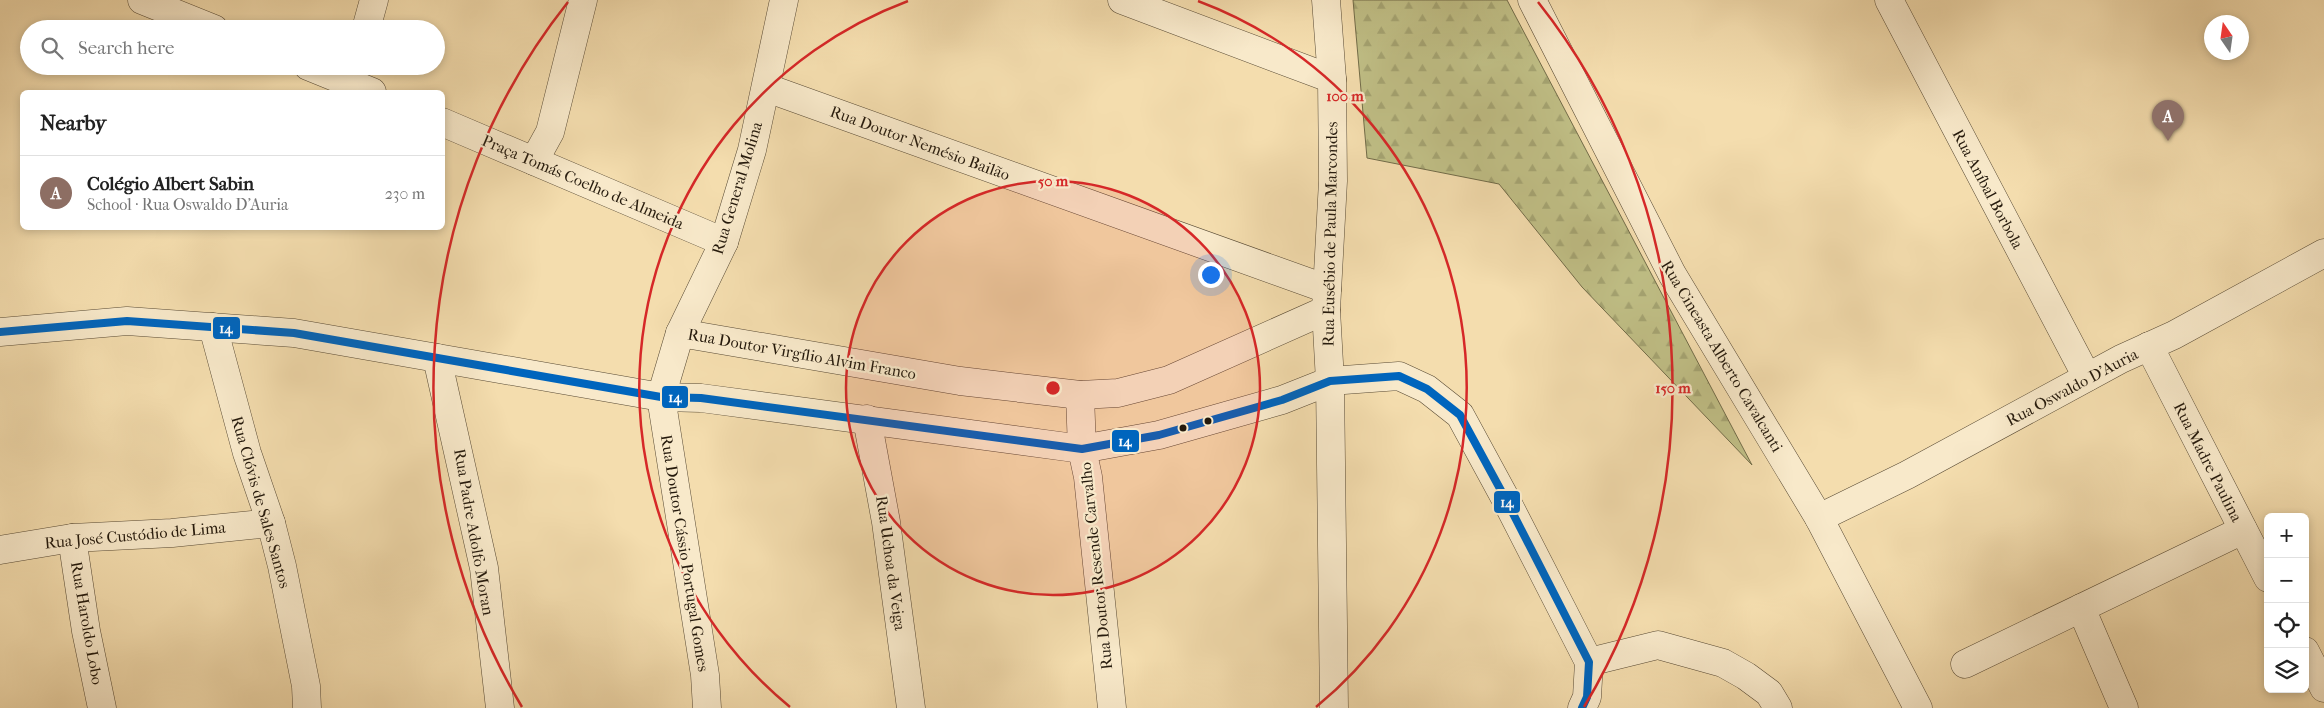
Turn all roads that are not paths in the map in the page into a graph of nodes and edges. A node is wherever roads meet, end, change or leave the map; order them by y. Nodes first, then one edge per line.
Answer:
1 (374, 0) edge
2 (583, 0) edge
3 (784, 0) edge
4 (1122, 0) edge
5 (1326, 0) edge
6 (1532, 0) edge
7 (1889, 0) edge
8 (158, 3) edge
9 (195, 20) edge
10 (368, 20) edge
11 (339, 75) edge
12 (1332, 80) junction
13 (359, 81) edge
14 (767, 88) junction
15 (445, 123) edge
16 (534, 161) junction
17 (724, 242) junction
18 (2324, 253) edge
19 (1327, 299) junction
20 (213, 327) junction
21 (0, 332) edge
22 (680, 333) junction
23 (2149, 346) junction
24 (437, 358) junction
25 (2087, 377) junction
26 (1330, 382) junction
27 (1080, 395) junction
28 (661, 397) junction
29 (867, 420) junction
30 (1082, 449) junction
31 (1819, 518) junction
32 (270, 523) junction
33 (2243, 530) junction
34 (72, 538) junction
35 (0, 550) edge
36 (2264, 570) edge
37 (2081, 608) junction
38 (2309, 659) edge
39 (1589, 662) junction
40 (1965, 664) dead end
41 (2324, 688) edge
42 (102, 708) edge
43 (307, 708) edge
44 (500, 708) edge
45 (707, 708) edge
46 (911, 708) edge
47 (1112, 708) edge
48 (1334, 708) edge
49 (1582, 708) edge
50 (1778, 708) edge
51 (1918, 708) edge
52 (2124, 708) edge

1 - 10 street
2 - 16 street
3 - 14 street, Rua General Molina
4 - 12 street
5 - 12 street, Rua Eusébio de Paula Marcondes
6 - 31 street, Rua Cineasta Alberto Cavalcanti
7 - 25 street, Rua Aníbal Borbola
8 - 9 street
11 - 13 street
12 - 19 street, Rua Eusébio de Paula Marcondes
14 - 17 street, Rua General Molina
14 - 19 street, Rua Doutor Nemésio Bailão
15 - 16 street, Praça Tomás Coelho de Almeida
16 - 17 street, Praça Tomás Coelho de Almeida
17 - 22 street, Rua General Molina
18 - 23 street, Rua Oswaldo D'Auria
19 - 26 street, Rua Eusébio de Paula Marcondes
19 - 27 street, Rua Doutor Virgílio Alvim Franco
20 - 21 street
20 - 24 street
20 - 32 street, Rua Clóvis de Sales Santos
22 - 27 street, Rua Doutor Virgílio Alvim Franco
22 - 28 street, Rua General Molina
23 - 25 street, Rua Oswaldo D'Auria
23 - 33 street, Rua Madre Paulina
24 - 28 street
24 - 44 street, Rua Padre Adolfo Moran
25 - 31 street, Rua Oswaldo D'Auria
26 - 30 street
26 - 39 street
26 - 48 street, Rua Eusébio de Paula Marcondes
27 - 30 street, Rua Doutor Resende Carvalho
28 - 29 street
28 - 45 street, Rua Doutor Cássio Portugal Gomes
29 - 30 street
29 - 46 street, Rua Uchoa da Veiga
30 - 47 street, Rua Doutor Resende Carvalho
31 - 51 street, Rua Cineasta Alberto Cavalcanti
32 - 34 street, Rua José Custódio de Lima
32 - 43 street, Rua Clóvis de Sales Santos
33 - 36 street, Rua Madre Paulina
33 - 37 street
34 - 35 street, Rua José Custódio de Lima
34 - 42 street, Rua Haroldo Lobo
37 - 40 street
37 - 52 street
38 - 41 street
39 - 49 street
39 - 50 street

